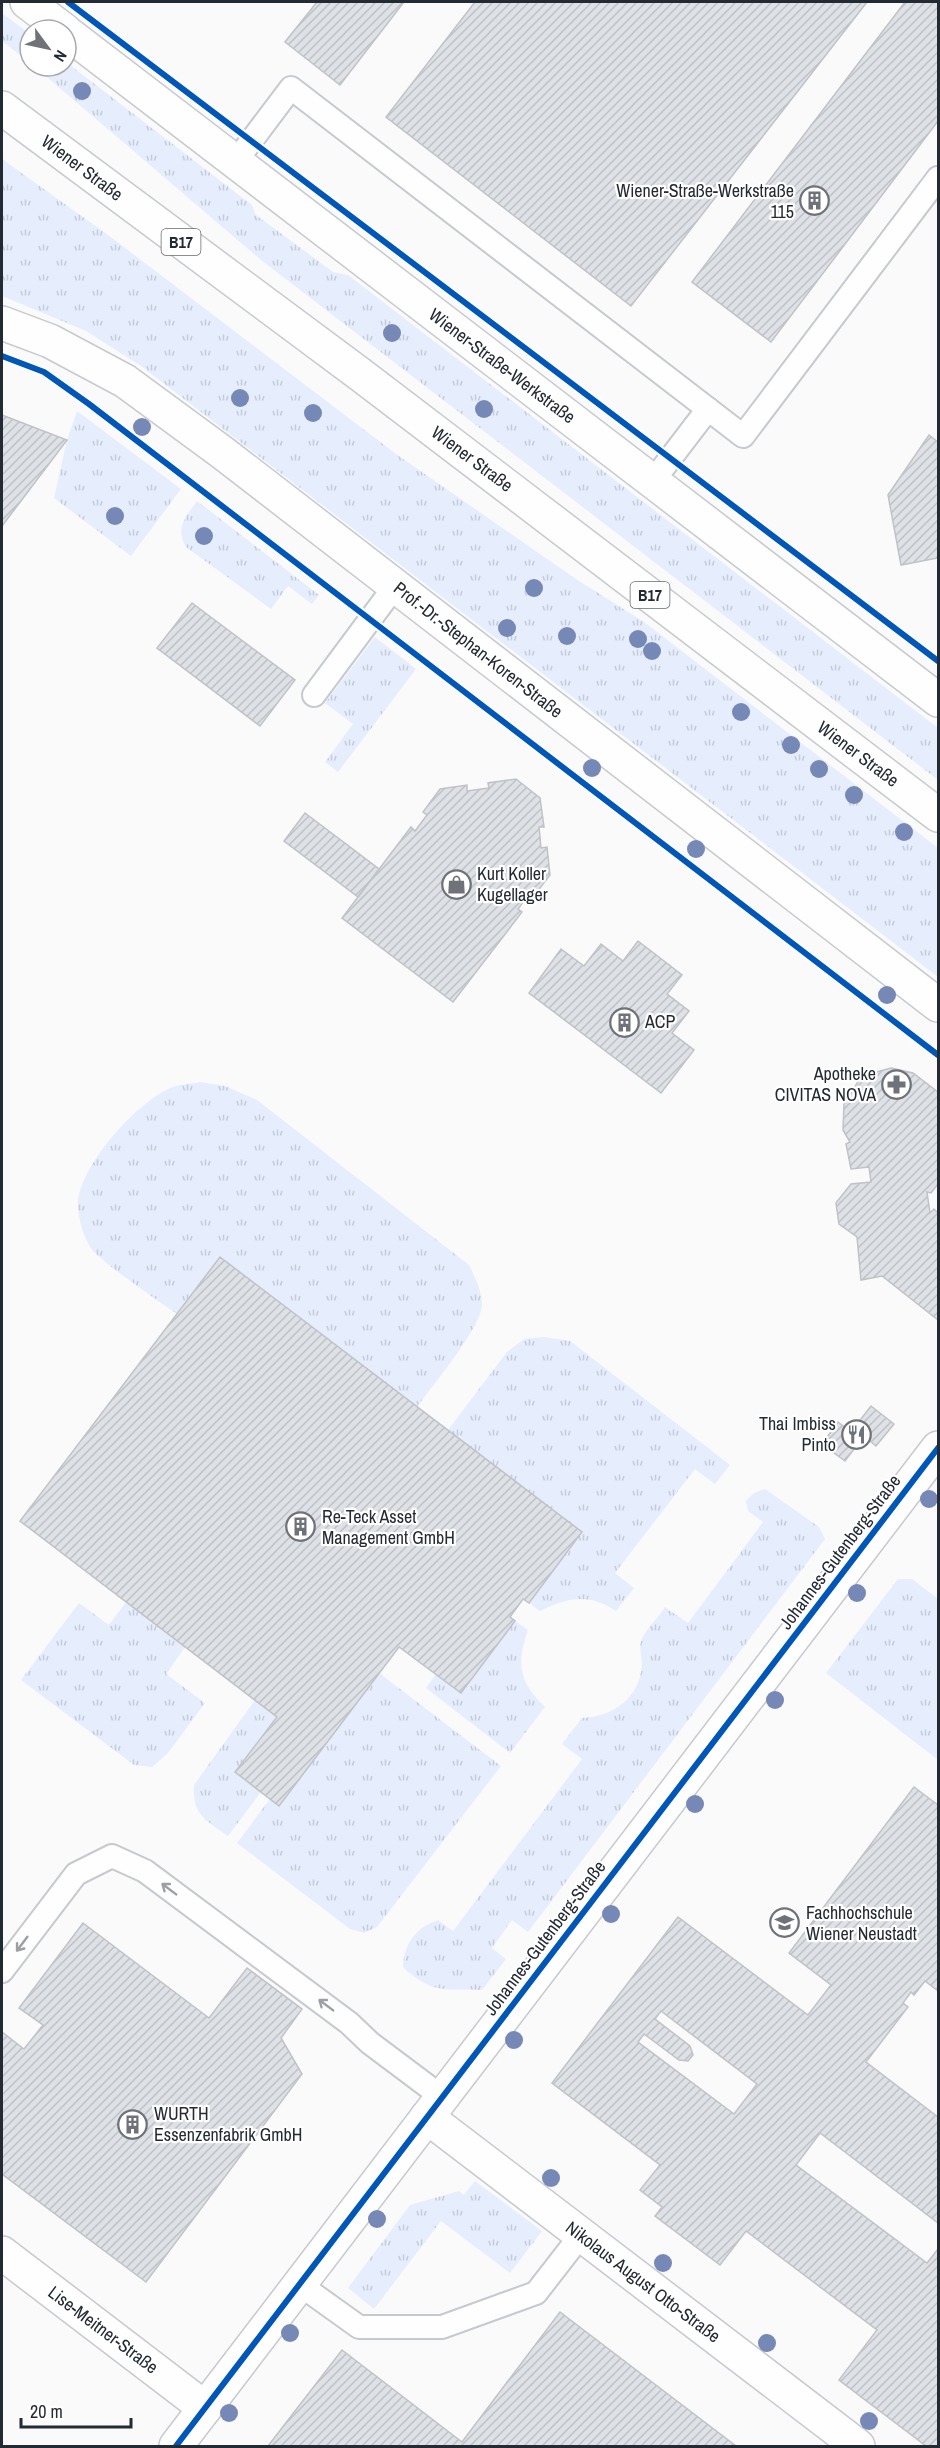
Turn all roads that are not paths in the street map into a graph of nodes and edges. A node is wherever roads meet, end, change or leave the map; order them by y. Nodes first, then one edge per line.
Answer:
1 (27, 2) edge
2 (48, 18) edge
3 (78, 41) edge
4 (2, 108) edge
5 (236, 161) junction
6 (939, 178) edge
7 (2, 323) edge
8 (708, 409) junction
9 (654, 482) junction
10 (395, 586) junction
11 (314, 694) dead end
12 (939, 700) edge
13 (939, 815) edge
14 (939, 1005) edge
15 (939, 1448) edge
16 (2, 1971) edge
17 (435, 2107) junction
18 (581, 2235) junction
19 (2, 2253) edge
20 (299, 2284) junction
21 (205, 2408) junction
22 (176, 2446) edge
23 (858, 2446) edge

1 - 2 street, Wiener-Straße-Werkstraße
3 - 5 street, Wiener-Straße-Werkstraße
4 - 13 street, Wiener Straße / B17
5 - 8 lane
5 - 9 street, Wiener-Straße-Werkstraße
6 - 8 lane
7 - 10 street, Prof.-Dr.-Stephan-Koren-Straße
8 - 9 lane
9 - 12 street, Wiener-Straße-Werkstraße
10 - 11 lane
10 - 14 street, Prof.-Dr.-Stephan-Koren-Straße
15 - 17 street, Johannes-Gutenberg-Straße
17 -> 16 lane
17 - 18 street, Nikolaus August Otto-Straße
17 - 20 street, Johannes-Gutenberg-Straße
18 - 20 lane
18 - 23 street, Nikolaus August Otto-Straße
19 - 21 street, Lise-Meitner-Straße
20 - 21 street, Johannes-Gutenberg-Straße
21 - 22 street, Johannes-Gutenberg-Straße

